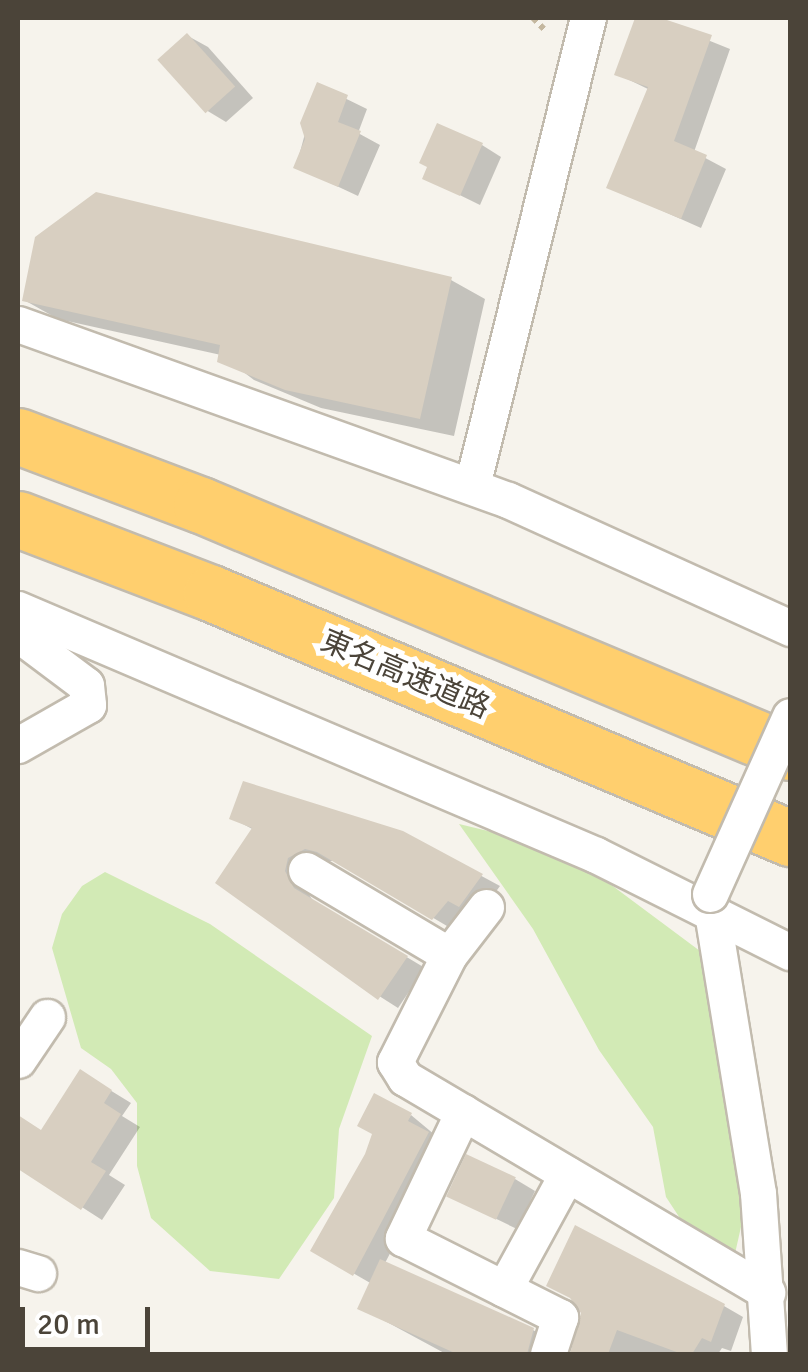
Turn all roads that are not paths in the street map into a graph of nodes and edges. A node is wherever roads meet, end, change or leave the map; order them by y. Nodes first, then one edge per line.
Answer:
1 (588, 18) edge
2 (18, 324) edge
3 (18, 436) edge
4 (472, 486) junction
5 (18, 519) edge
6 (18, 609) edge
7 (790, 628) edge
8 (18, 634) edge
9 (790, 716) edge
10 (18, 745) edge
11 (790, 752) edge
12 (790, 838) edge
13 (306, 870) dead end
14 (710, 904) junction
15 (486, 907) dead end
16 (790, 952) edge
17 (449, 955) junction
18 (47, 1018) dead end
19 (18, 1060) edge
20 (463, 1112) junction
21 (567, 1174) junction
22 (758, 1193) junction
23 (790, 1206) edge
24 (504, 1289) junction
25 (767, 1292) junction
26 (548, 1354) edge
27 (769, 1354) edge

1 - 4 street
2 - 4 street
3 - 11 highway
4 - 7 street
5 - 12 highway, 東名高速道路
6 - 14 street
8 - 10 street
9 - 14 street, bridge
13 - 17 street
14 - 16 street
14 - 22 street
15 - 17 street
17 - 20 street
18 - 19 street
20 - 21 street
20 - 24 street
21 - 24 street
21 - 25 street
22 - 23 street
22 - 25 street
24 - 26 street
25 - 27 street

